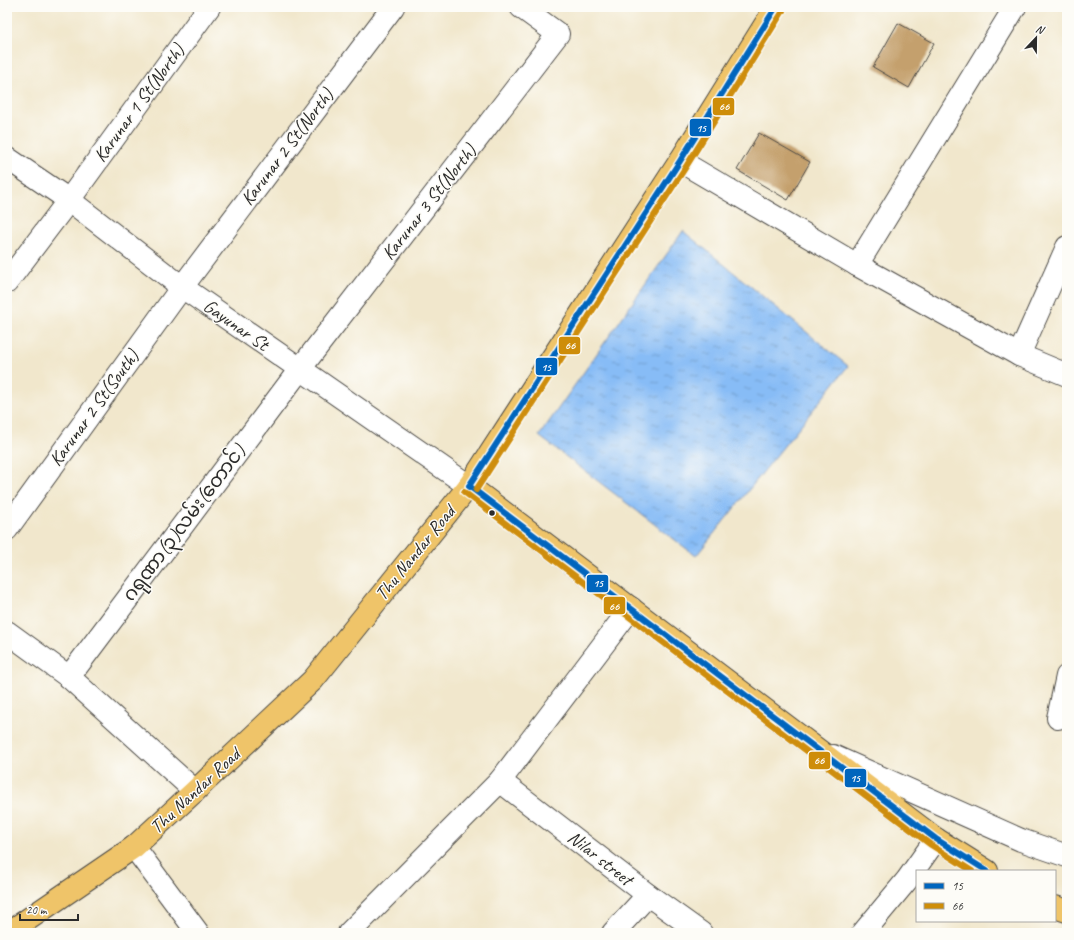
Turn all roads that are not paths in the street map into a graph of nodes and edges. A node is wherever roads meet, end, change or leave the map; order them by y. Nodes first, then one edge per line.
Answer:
1 (209, 7) edge
2 (393, 7) edge
3 (521, 7) edge
4 (776, 7) edge
5 (1015, 7) edge
6 (7, 158) edge
7 (680, 161) junction
8 (69, 200) junction
9 (1067, 247) edge
10 (857, 265) junction
11 (7, 282) edge
12 (182, 287) junction
13 (1019, 355) junction
14 (300, 369) junction
15 (1067, 375) edge
16 (469, 486) junction
17 (7, 529) edge
18 (631, 608) junction
19 (7, 632) edge
20 (1067, 676) edge
21 (68, 677) junction
22 (1058, 718) dead end
23 (816, 748) junction
24 (500, 781) junction
25 (195, 791) junction
26 (942, 842) junction
27 (134, 847) junction
28 (1067, 856) edge
29 (916, 870) edge
30 (916, 870) edge
31 (985, 870) edge
32 (648, 895) junction
33 (1056, 906) edge
34 (1067, 911) edge
35 (8, 933) edge
36 (198, 933) edge
37 (348, 933) edge
38 (613, 933) edge
39 (701, 933) edge
40 (863, 933) edge

1 - 8 street, Karunar 1 St(North)
2 - 12 street, Karunar 2 St(North)
3 - 14 street, Karunar 3 St(North)
4 - 7 main road, Thu Nandar Road
5 - 10 street
6 - 8 street, Gayunar St
7 - 10 street
7 - 16 main road, Thu Nandar Road
8 - 11 street, Karunar 1 St(North)
8 - 12 street, Gayunar St
9 - 13 street
10 - 13 street
12 - 14 street, Gayunar St
12 - 17 street, Karunar 2 St(South)
13 - 15 street
14 - 16 street, Gayunar St
14 - 21 street, ဂရုဏာ(၃)လမ်း(တောင်)
16 - 18 main road
16 - 25 main road, Thu Nandar Road
18 - 23 main road
18 - 24 street
19 - 21 street
20 - 22 street
21 - 25 street
23 - 26 main road
23 - 28 street
24 - 32 street, Nilar street
24 - 37 street
25 - 27 main road, Thu Nandar Road
26 - 29 street
26 - 31 main road
27 - 35 main road, Thu Nandar Road
27 - 36 street
30 - 40 street
32 - 38 street
32 - 39 street, Nilar street
33 - 34 main road

